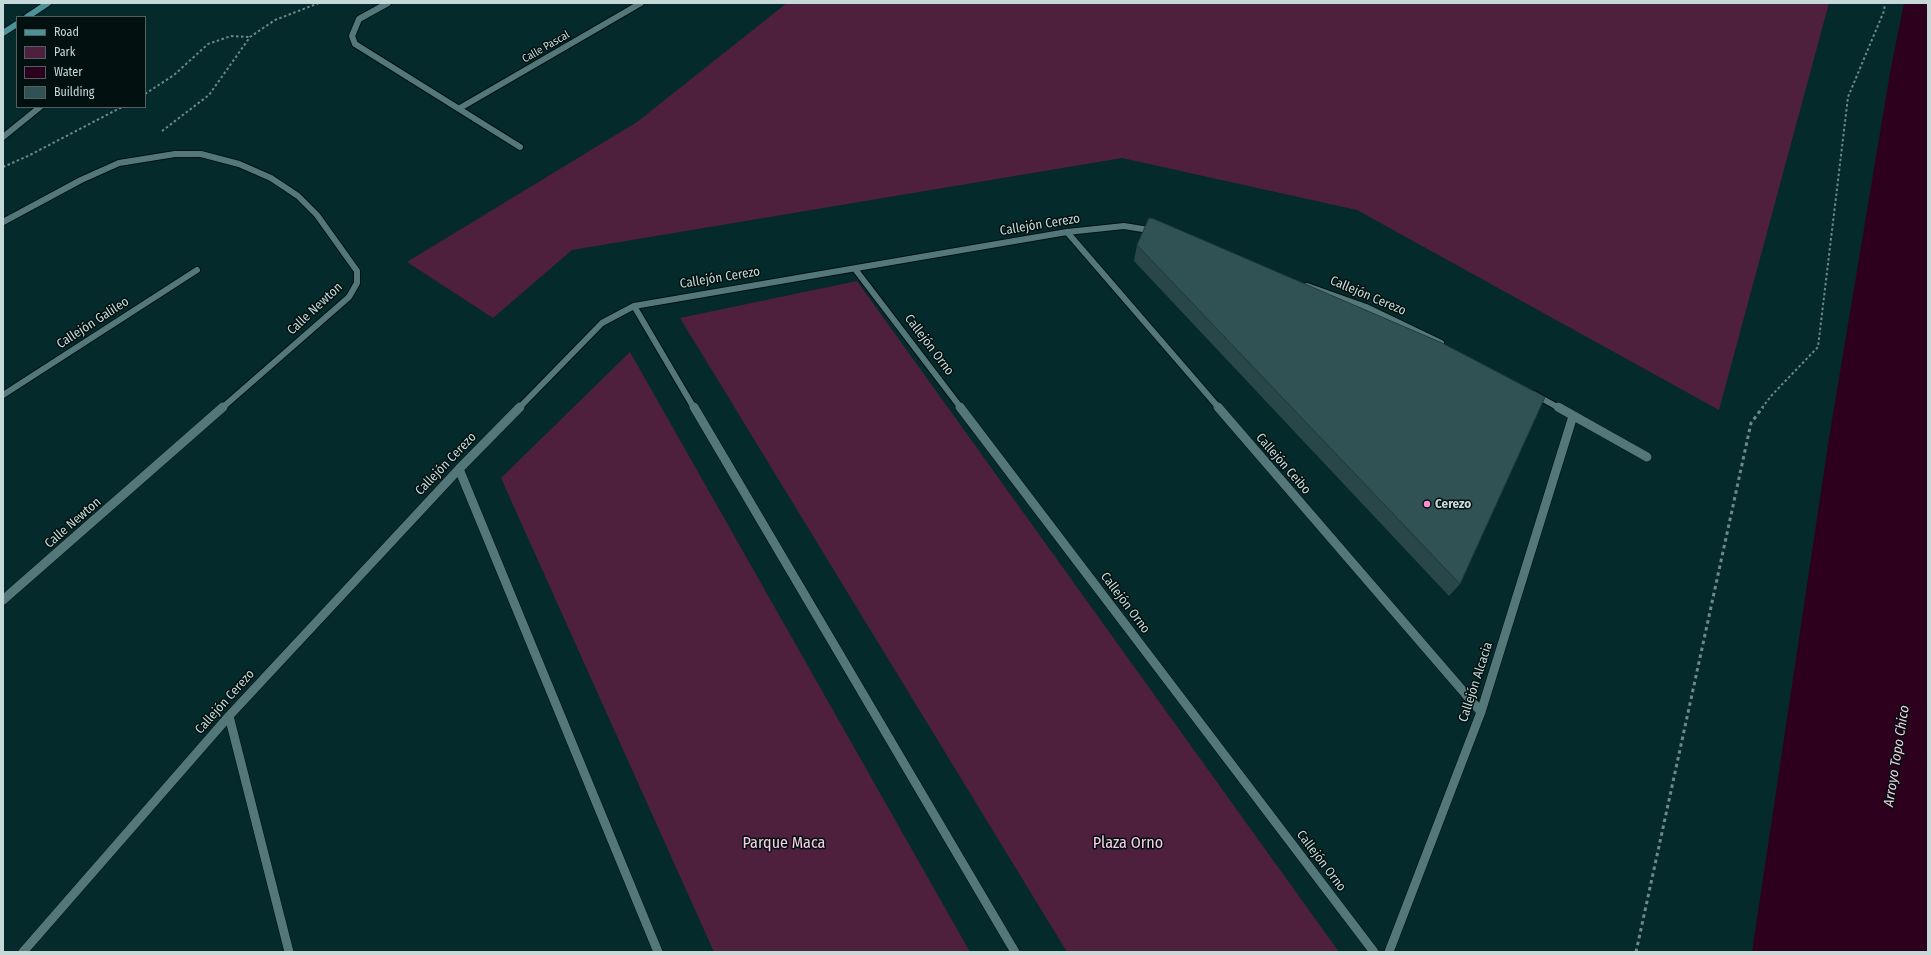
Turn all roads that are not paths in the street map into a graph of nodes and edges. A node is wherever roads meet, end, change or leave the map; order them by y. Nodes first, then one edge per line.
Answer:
1 (48, 3) edge
2 (388, 3) edge
3 (641, 3) edge
4 (28, 16) edge
5 (16, 25) edge
6 (3, 33) edge
7 (39, 108) edge
8 (460, 108) junction
9 (3, 137) edge
10 (520, 147) dead end
11 (3, 222) edge
12 (1067, 232) junction
13 (1162, 234) edge
14 (855, 269) junction
15 (197, 270) dead end
16 (1300, 283) edge
17 (634, 306) junction
18 (1446, 346) edge
19 (1527, 390) edge
20 (3, 395) edge
21 (1574, 416) junction
22 (1647, 457) dead end
23 (459, 469) junction
24 (3, 600) edge
25 (1481, 712) junction
26 (229, 716) junction
27 (23, 952) edge
28 (289, 952) edge
29 (658, 952) edge
30 (1015, 952) edge
31 (1374, 952) edge
32 (1389, 952) edge

1 - 4 street
2 - 8 street
3 - 8 street, Calle Pascal
5 - 6 street
7 - 9 street
8 - 10 street
11 - 24 street, Calle Newton
12 - 13 street, Callejón Cerezo
12 - 14 street, Callejón Cerezo
12 - 25 street, Callejón Ceibo
14 - 17 street, Callejón Cerezo
14 - 31 street, Callejón Orno
15 - 20 street, Callejón Galileo
16 - 18 street, Callejón Cerezo
17 - 23 street, Callejón Cerezo
17 - 30 street
19 - 21 street
21 - 22 street
21 - 25 street, Callejón Alcacia
23 - 26 street, Callejón Cerezo
23 - 29 street
25 - 32 street, Callejón Alcacia
26 - 27 street, Callejón Cerezo
26 - 28 street

